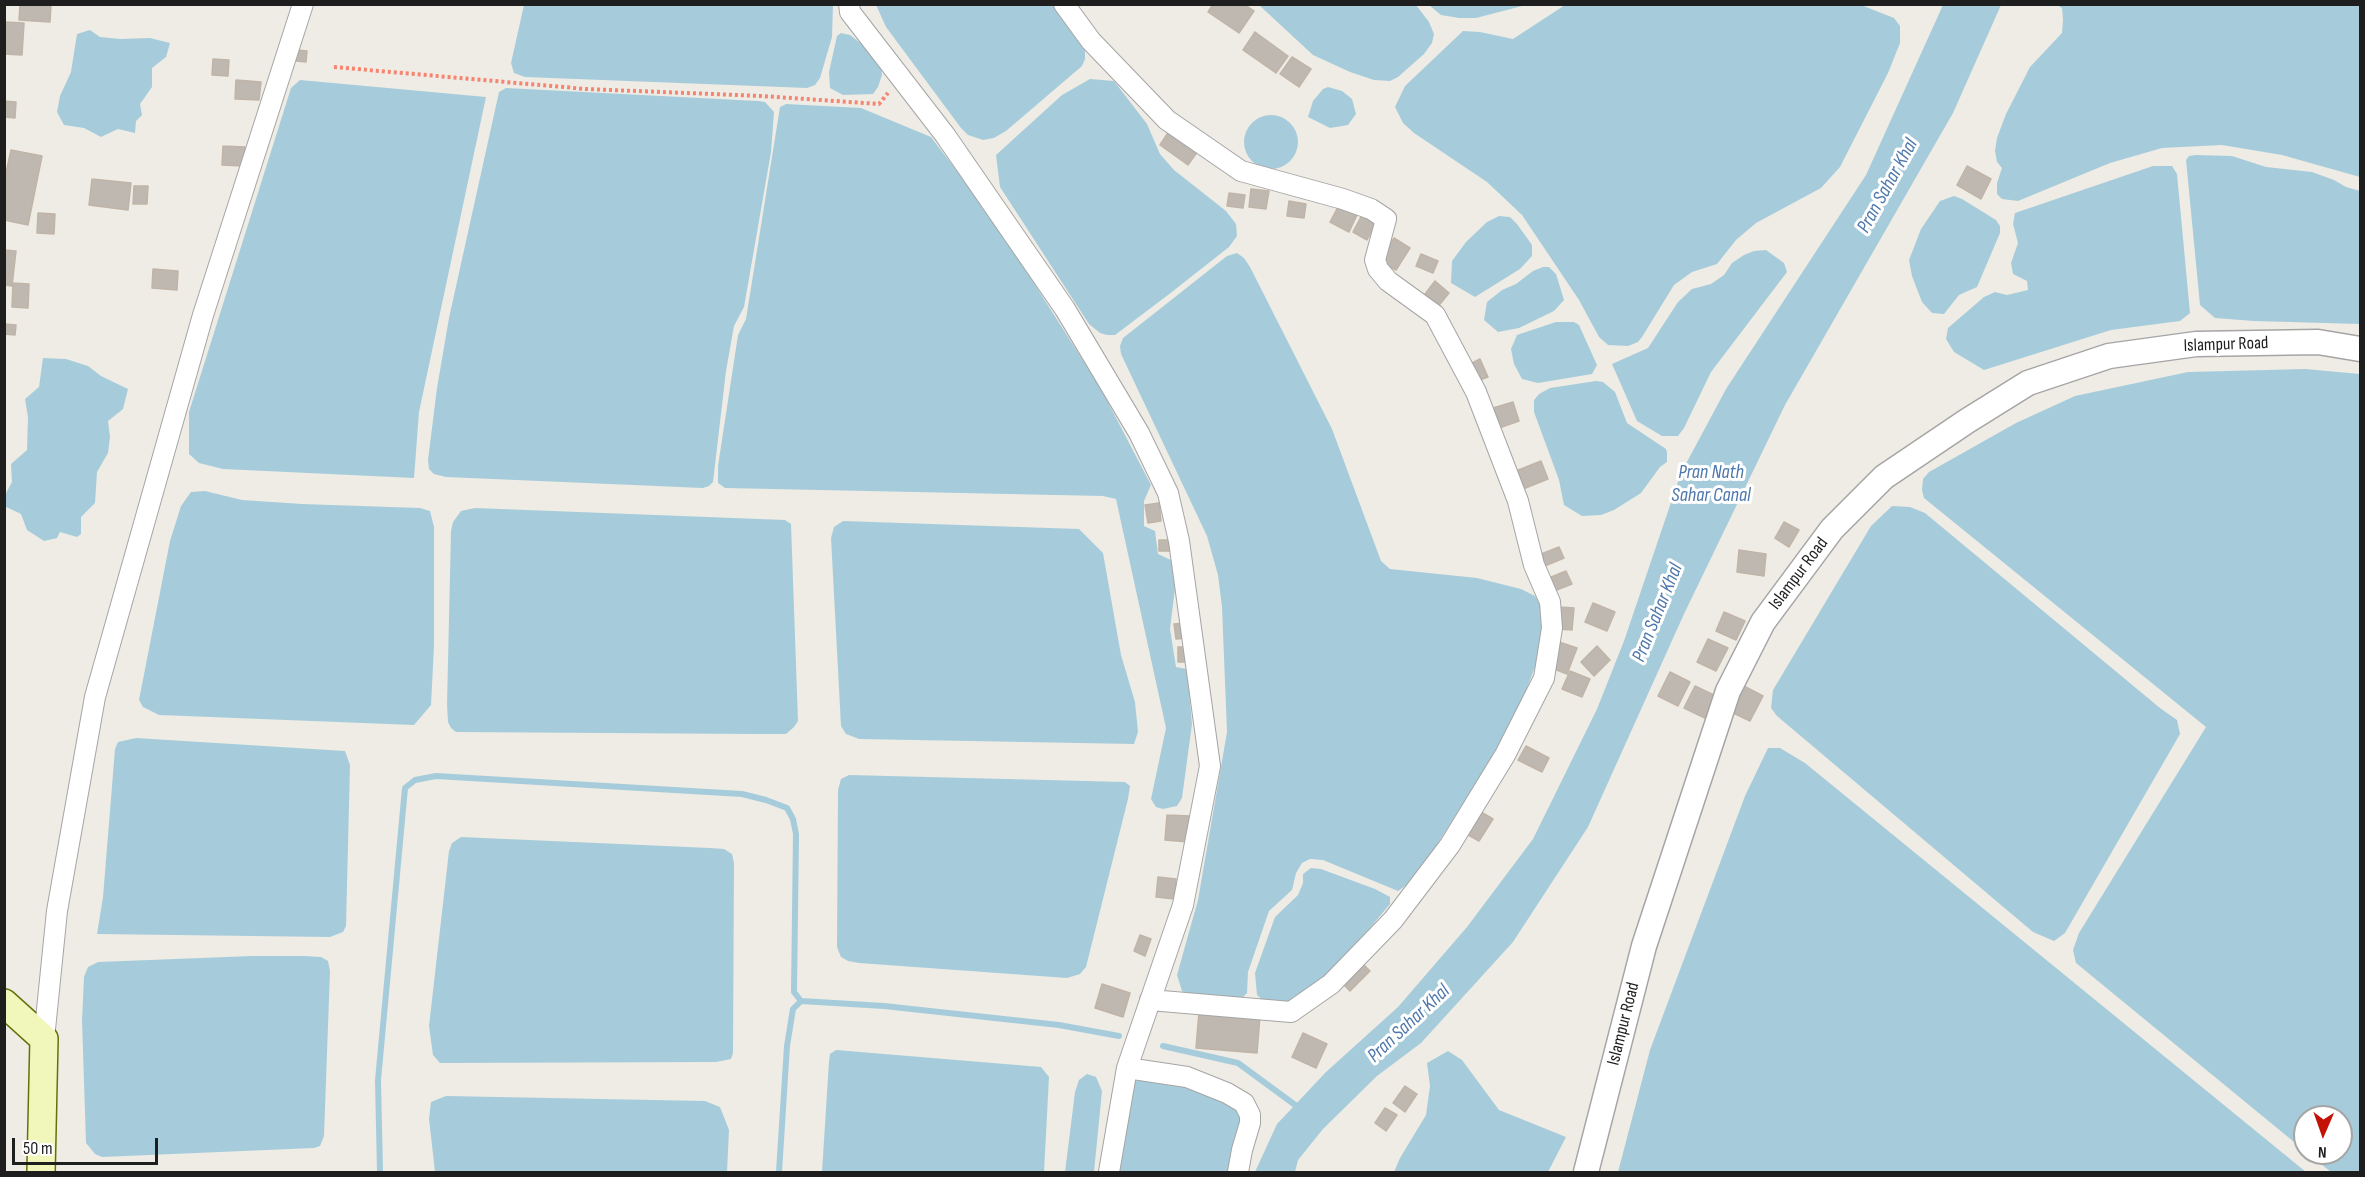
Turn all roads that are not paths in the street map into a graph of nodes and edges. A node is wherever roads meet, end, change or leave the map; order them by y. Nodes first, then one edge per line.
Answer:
1 (303, 4) edge
2 (849, 4) edge
3 (1064, 4) edge
4 (2361, 349) edge
5 (1150, 1000) junction
6 (4, 1003) edge
7 (44, 1039) junction
8 (1127, 1068) junction
9 (41, 1173) edge
10 (1109, 1173) edge
11 (1238, 1173) edge
12 (1586, 1173) edge

1 - 7 street
2 - 5 street
3 - 5 street
4 - 12 street, Islampur Road
5 - 8 street
6 - 7 main road
7 - 9 main road
8 - 10 street
8 - 11 street

